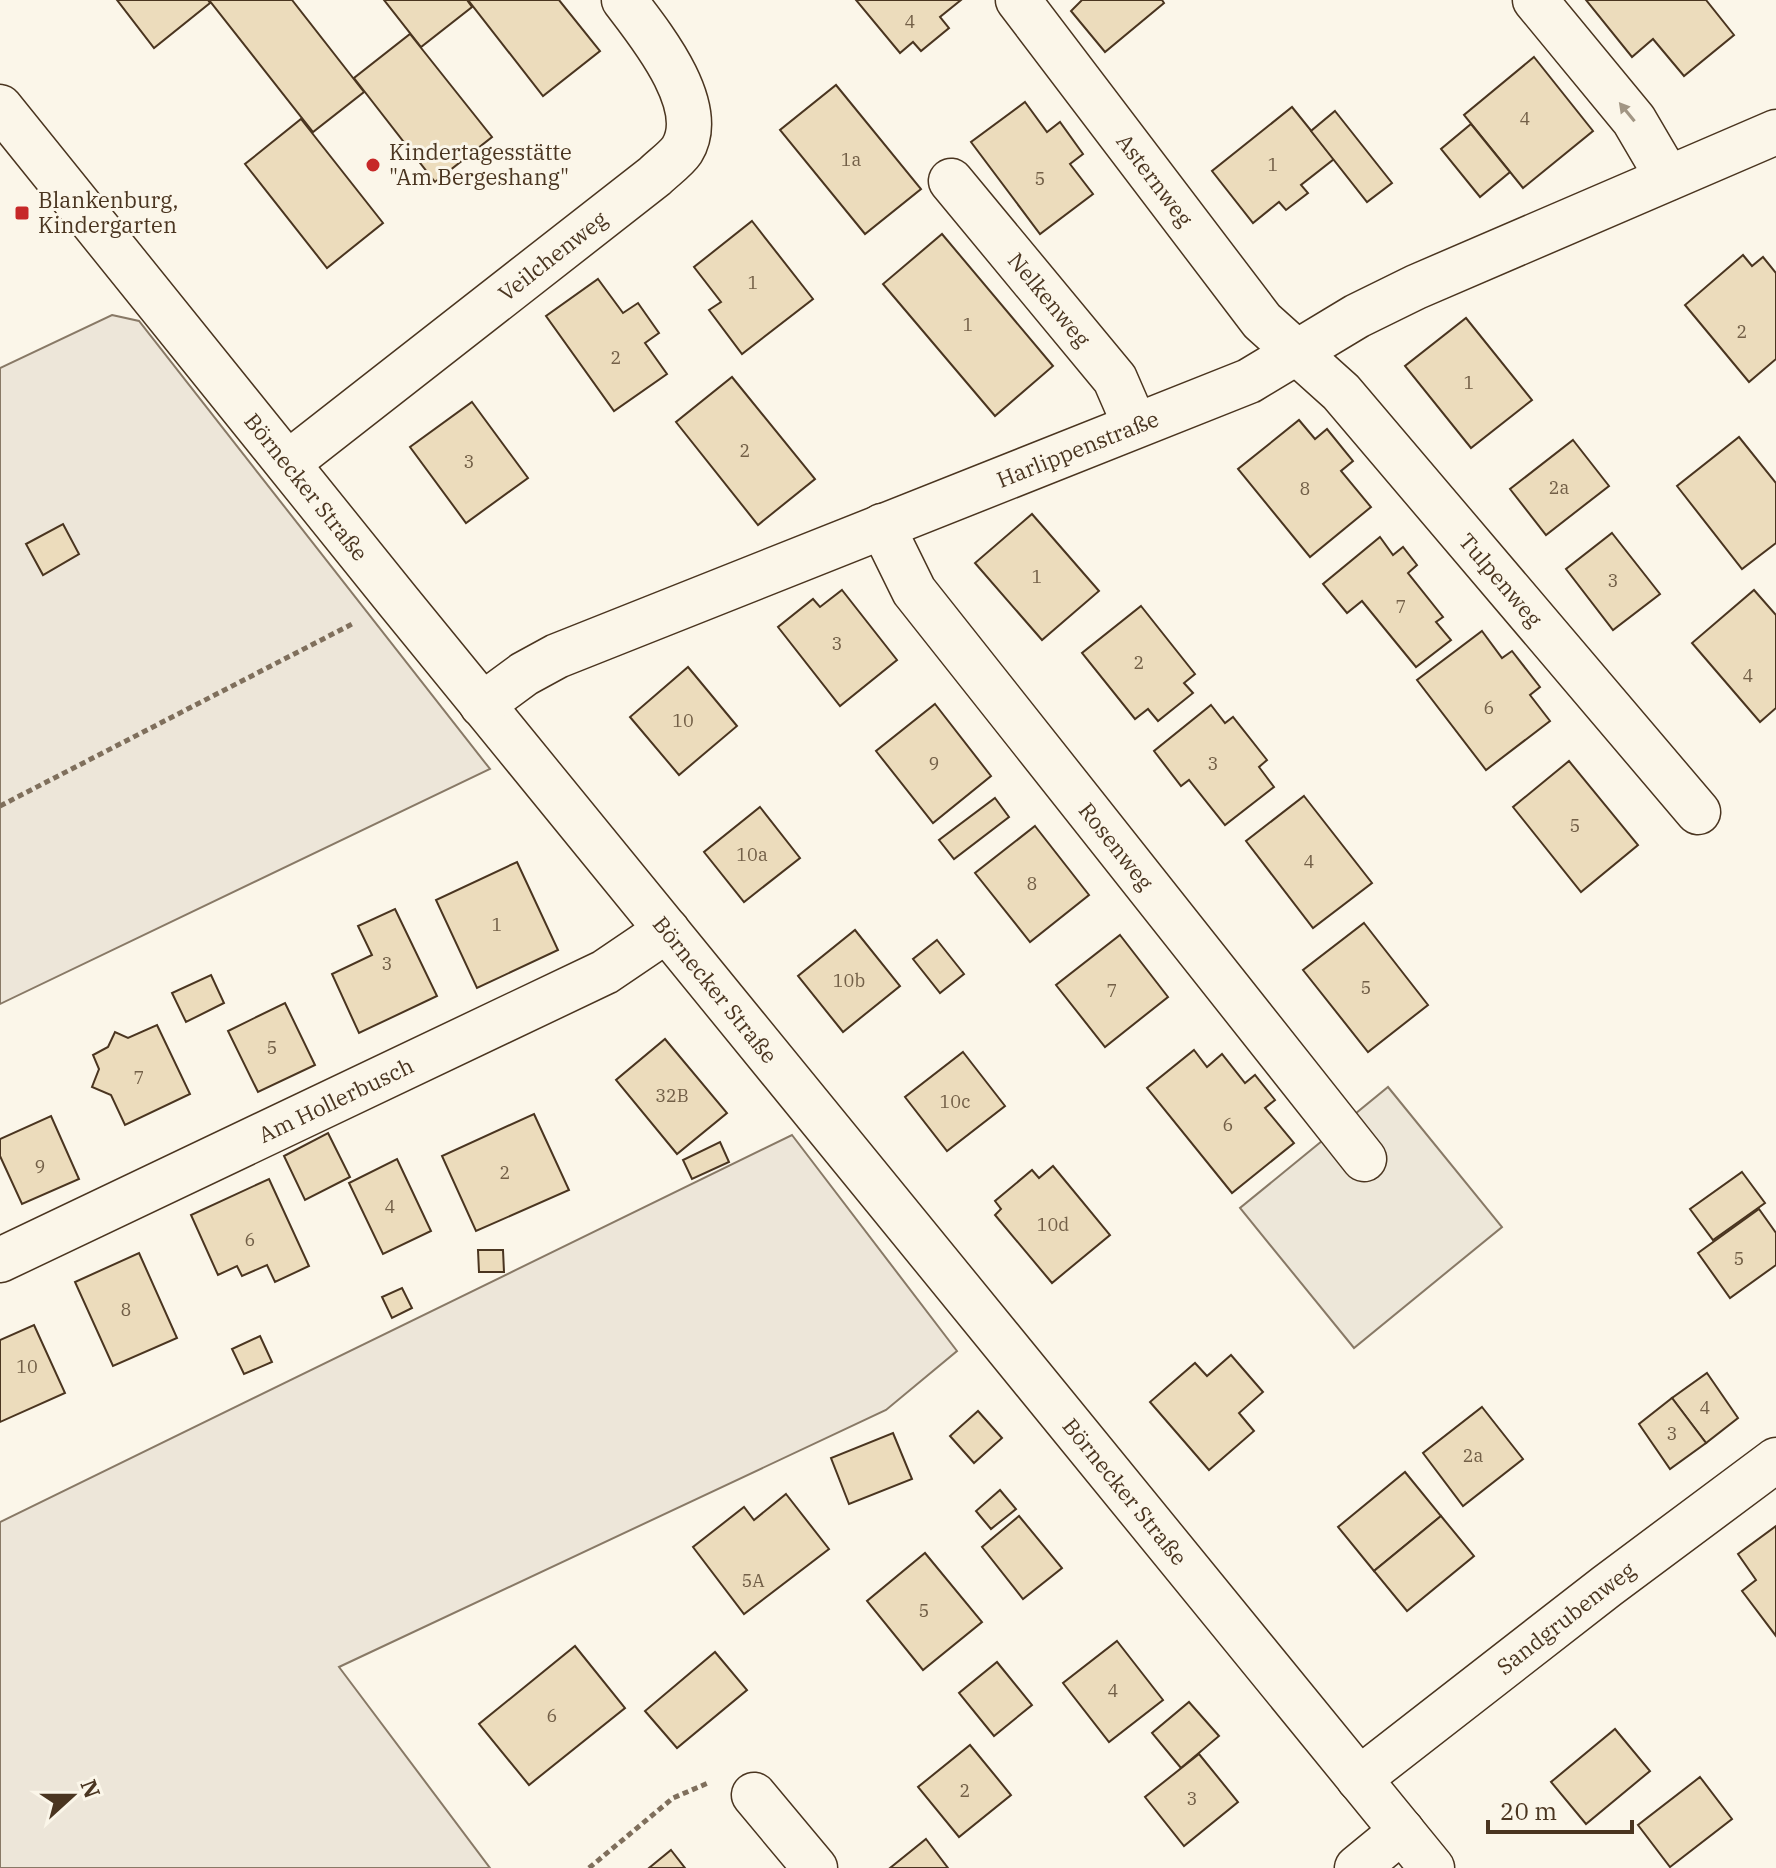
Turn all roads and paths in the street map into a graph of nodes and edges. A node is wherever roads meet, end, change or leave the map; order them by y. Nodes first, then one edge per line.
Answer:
1 (624, 0) edge
2 (1018, 0) edge
3 (1535, 0) edge
4 (0, 107) edge
5 (1776, 132) edge
6 (1668, 178) junction
7 (951, 181) dead end
8 (1296, 355) junction
9 (1135, 425) junction
10 (288, 463) junction
11 (882, 526) junction
12 (398, 601) junction
13 (482, 705) junction
14 (0, 806) edge
15 (1698, 812) dead end
16 (667, 930) junction
17 (1364, 1159) dead end
18 (0, 1260) edge
19 (1776, 1460) edge
20 (1359, 1779) junction
21 (754, 1795) joint
22 (1402, 1831) junction
23 (589, 1868) edge
24 (815, 1868) edge
25 (1357, 1868) edge
26 (1432, 1868) edge

1 - 10 street, Veilchenweg
2 - 8 street, Asternweg
6 -> 3 street
4 - 10 street, Börnecker Straße
5 - 6 street, Harlippenstraße
6 - 8 street, Harlippenstraße
7 - 9 street, Nelkenweg
8 - 9 street, Harlippenstraße
8 - 15 street, Tulpenweg
9 - 11 street, Harlippenstraße
10 - 12 street, Börnecker Straße
11 - 13 street, Harlippenstraße
11 - 17 street, Rosenweg
12 - 13 street, Börnecker Straße
12 - 14 path
13 - 16 street, Börnecker Straße
16 - 18 street, Am Hollerbusch
16 - 20 street, Börnecker Straße
19 - 20 street, Sandgrubenweg
20 - 22 street, Börnecker Straße
21 - 23 path
21 - 24 street
22 - 25 street
22 - 26 street, Börnecker Straße

